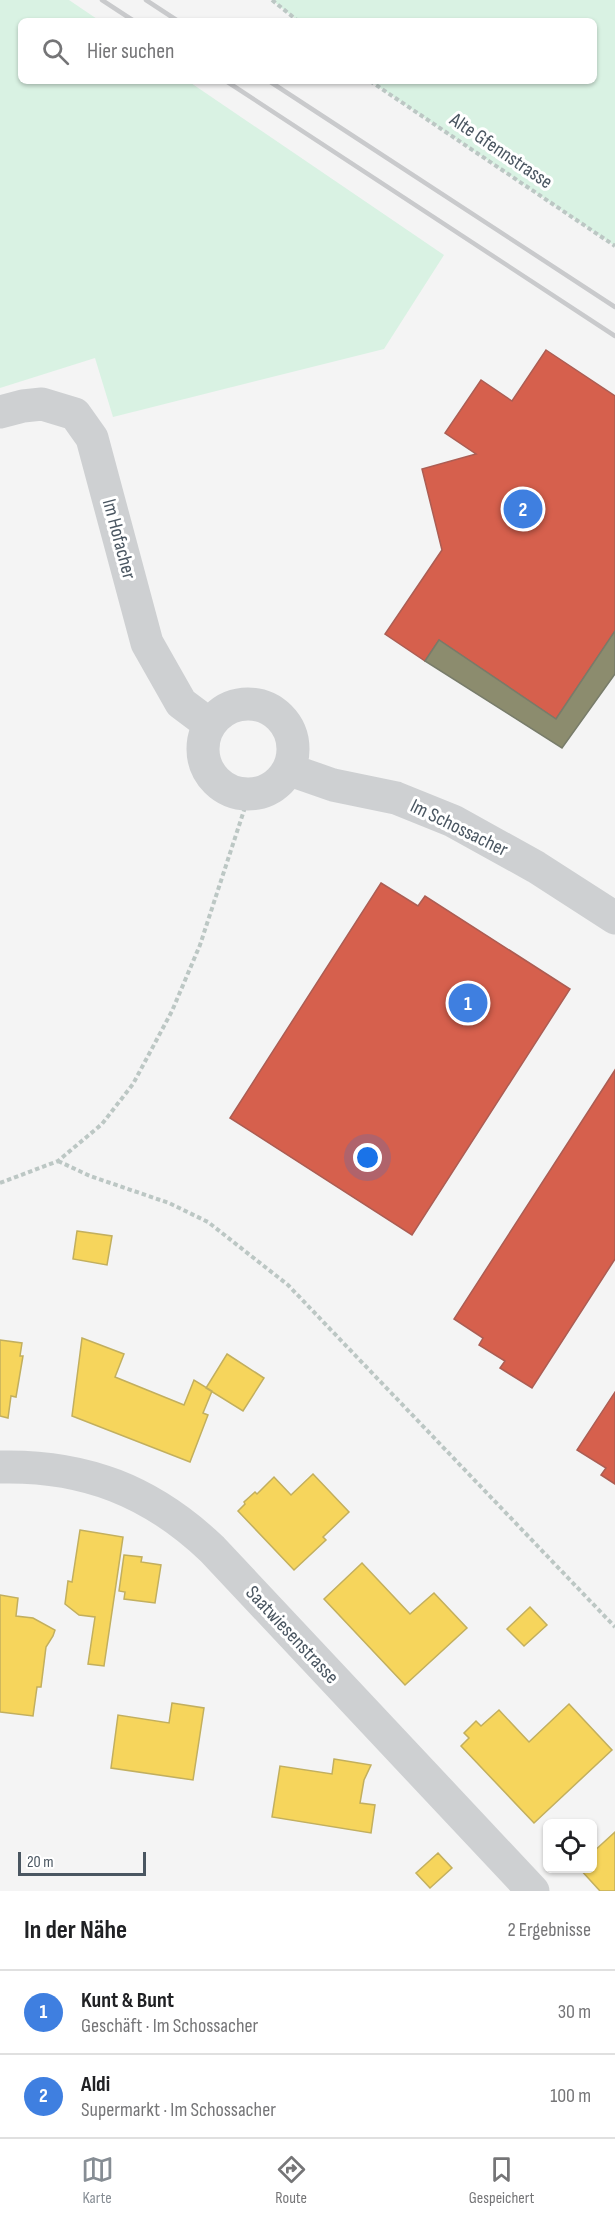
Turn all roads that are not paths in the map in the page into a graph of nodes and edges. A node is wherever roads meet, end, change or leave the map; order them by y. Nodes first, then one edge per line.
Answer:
1 (0, 412) edge
2 (209, 724) junction
3 (290, 770) junction
4 (615, 918) edge
5 (0, 1467) edge
6 (533, 1891) edge

1 - 2 street, Im Hofacher
2 - 3 street
2 - 3 street
3 - 4 street, Im Schossacher
5 - 6 street, Saatwiesenstrasse

